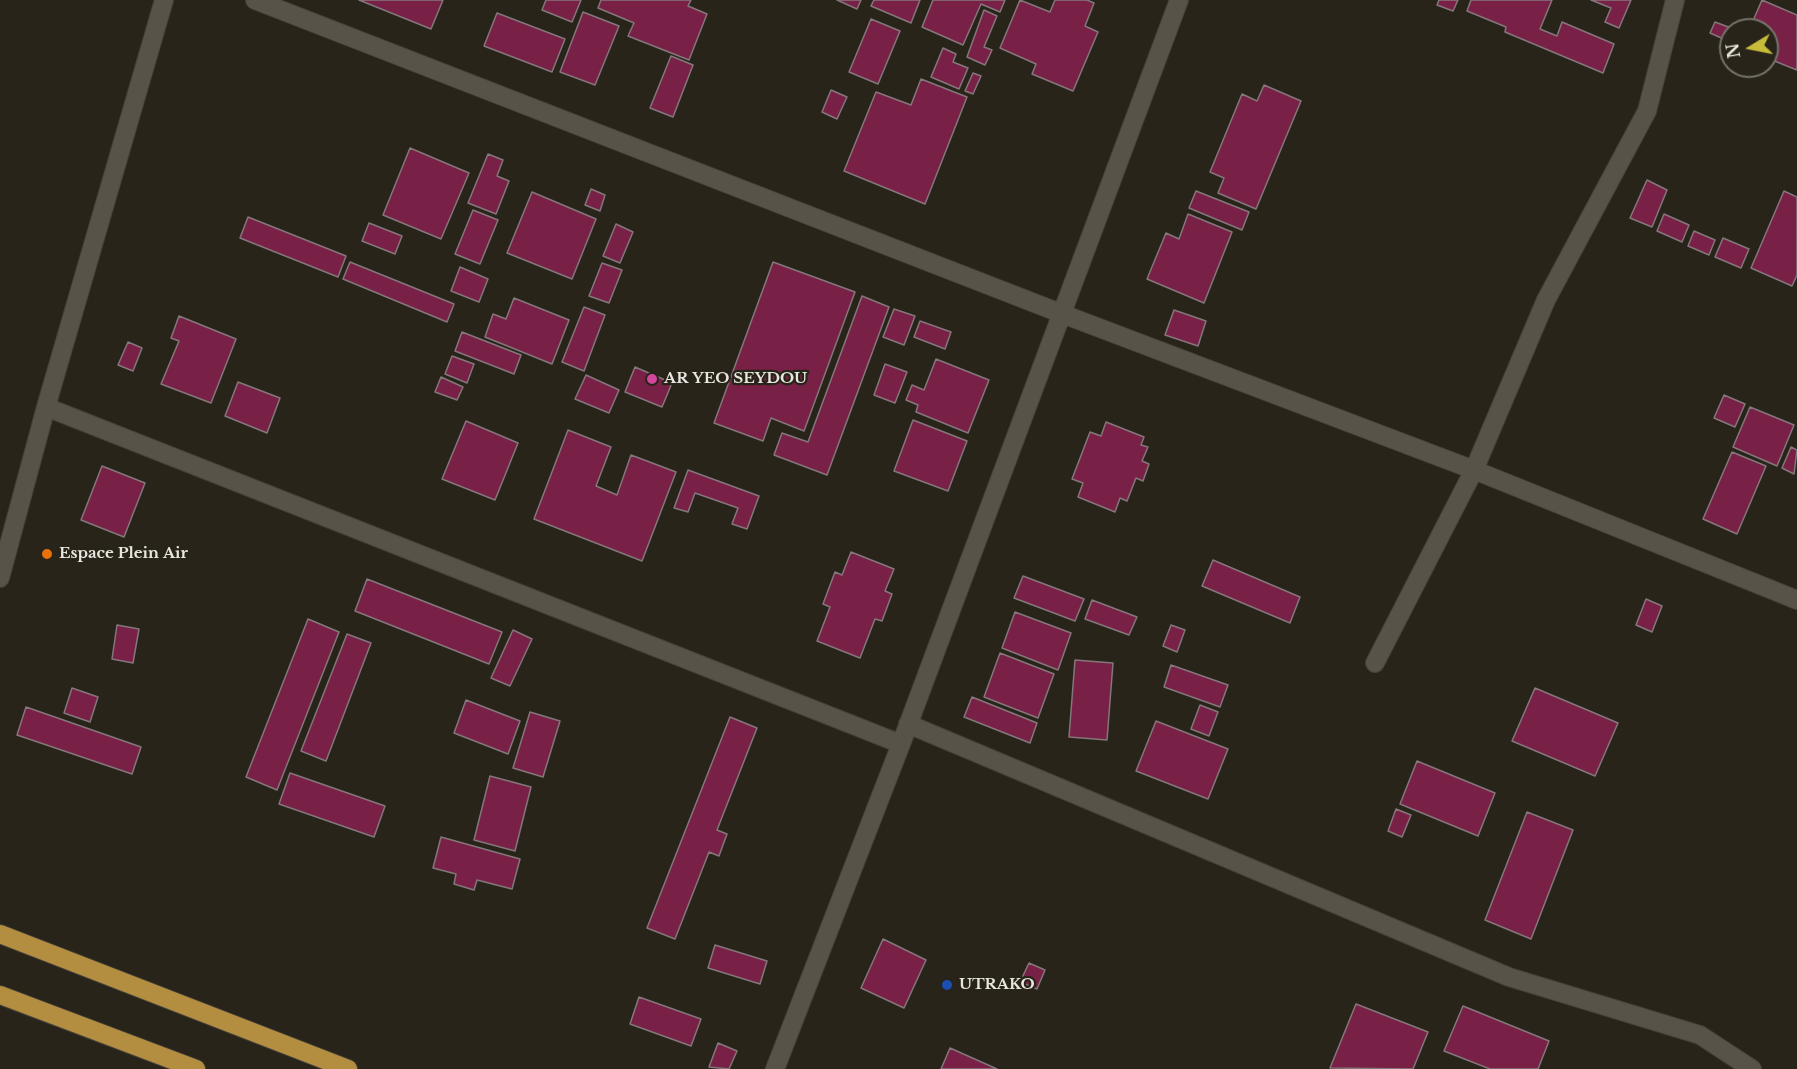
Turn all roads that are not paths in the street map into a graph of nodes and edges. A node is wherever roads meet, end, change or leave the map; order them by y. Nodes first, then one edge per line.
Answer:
1 (164, 0) edge
2 (255, 0) edge
3 (1179, 0) edge
4 (1675, 0) edge
5 (1060, 313) junction
6 (46, 406) junction
7 (1474, 470) junction
8 (0, 578) edge
9 (1797, 600) edge
10 (1375, 663) dead end
11 (908, 724) junction
12 (901, 744) junction
13 (0, 934) edge
14 (0, 995) edge
15 (196, 1069) edge
16 (348, 1069) edge
17 (776, 1069) edge
18 (1752, 1069) edge

1 - 6 street
2 - 5 street
3 - 5 street
4 - 7 street
5 - 7 street
5 - 11 street
6 - 8 street
6 - 12 street
7 - 9 street
7 - 10 street
11 - 12 street
11 - 18 street
12 - 17 street
13 - 16 highway
14 - 15 highway

